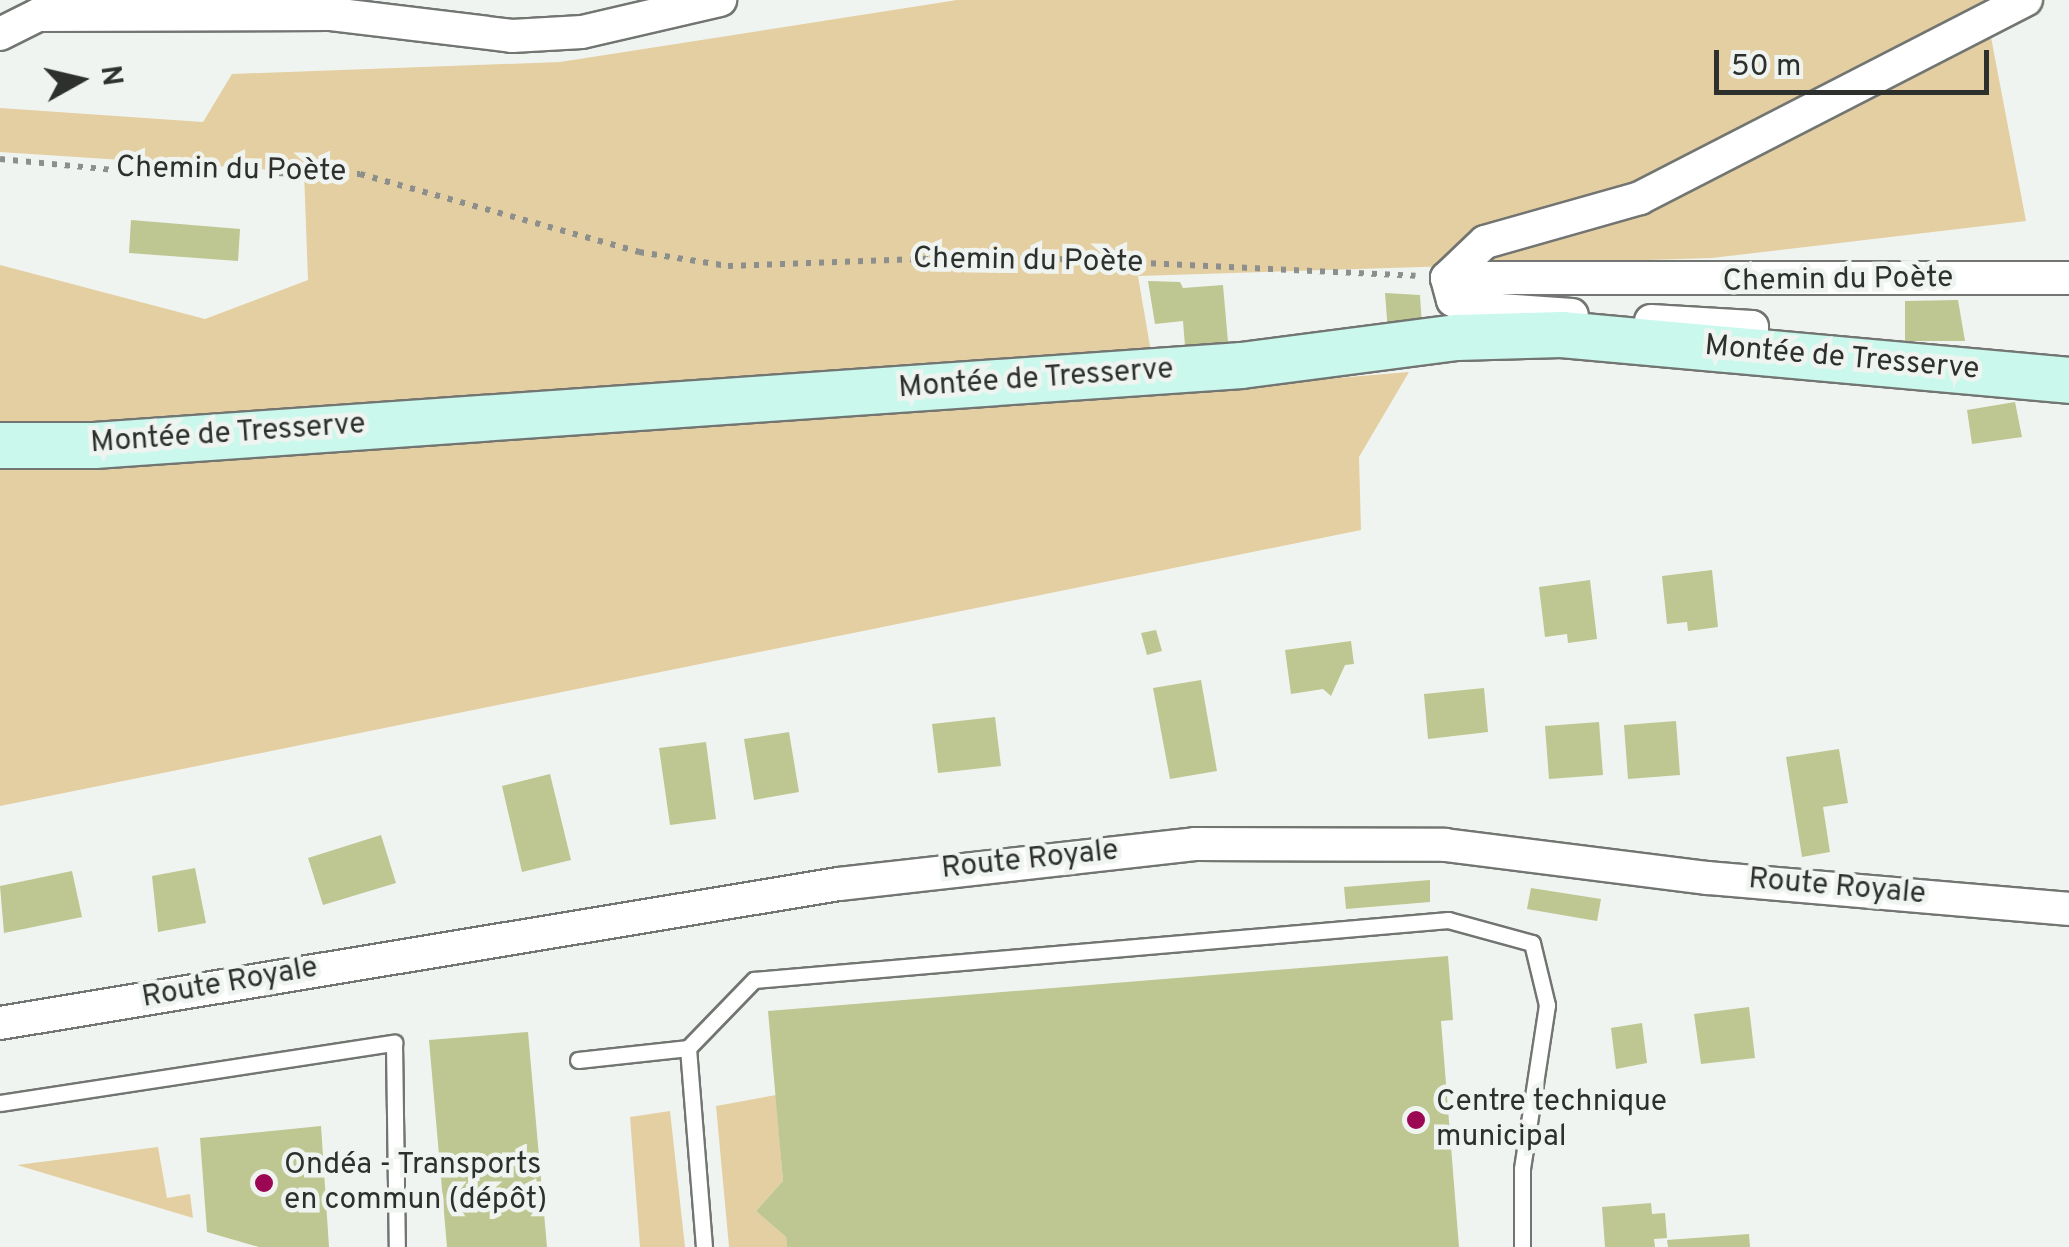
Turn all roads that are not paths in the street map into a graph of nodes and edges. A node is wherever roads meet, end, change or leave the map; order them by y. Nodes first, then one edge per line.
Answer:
1 (720, 0) edge
2 (2026, 0) edge
3 (0, 34) edge
4 (1447, 278) junction
5 (2069, 278) edge
6 (1751, 351) junction
7 (2069, 380) edge
8 (0, 445) edge
9 (2069, 909) edge
10 (0, 1022) edge
11 (688, 1048) junction
12 (578, 1060) dead end
13 (0, 1103) edge
14 (397, 1247) edge
15 (704, 1247) edge
16 (1522, 1247) edge

1 - 3 street
2 - 4 street
4 - 5 street, Chemin du Poète
4 - 6 street
6 - 7 street, Montée de Tresserve
6 - 8 street, Montée de Tresserve
9 - 10 street, Route Royale
11 - 12 lane
11 - 15 lane
11 - 16 lane
13 - 14 lane

